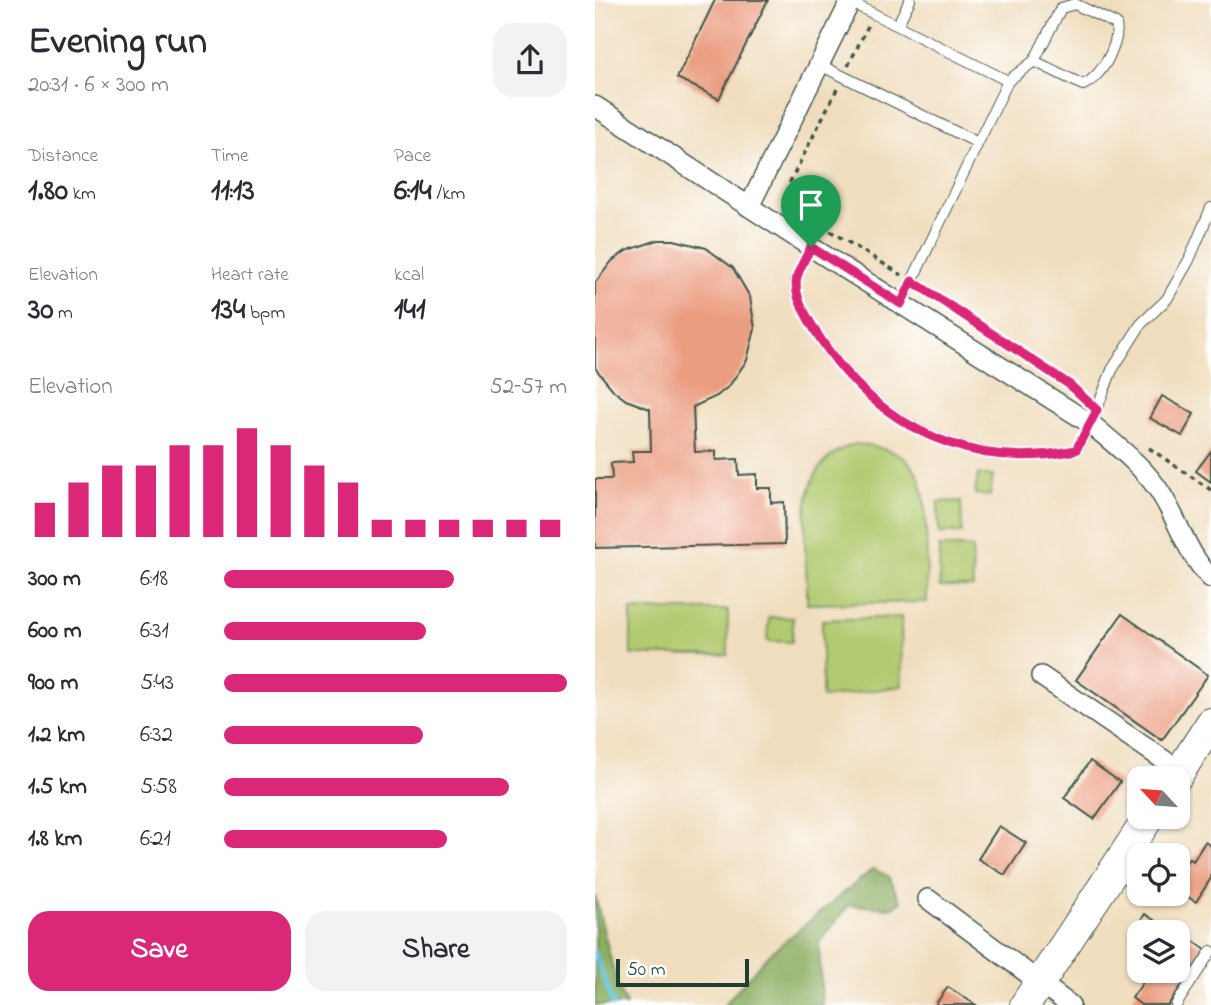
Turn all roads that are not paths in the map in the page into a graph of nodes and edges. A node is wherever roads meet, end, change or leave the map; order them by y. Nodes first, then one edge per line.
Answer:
1 (910, 0) edge
2 (851, 1) edge
3 (898, 24) junction
4 (1034, 61) junction
5 (820, 65) junction
6 (1008, 81) junction
7 (595, 106) edge
8 (978, 143) junction
9 (749, 207) junction
10 (1211, 208) edge
11 (811, 247) junction
12 (901, 304) junction
13 (1094, 417) junction
14 (1211, 578) edge
15 (1041, 676) dead end
16 (1211, 723) edge
17 (1165, 766) edge
18 (1183, 766) edge
19 (1140, 830) edge
20 (927, 899) dead end
21 (1211, 951) edge
22 (1032, 995) edge
23 (1070, 1005) edge
24 (1176, 1005) edge

1 - 3 lane
2 - 3 lane
2 - 5 street
3 - 6 lane
4 - 4 lane
4 - 6 lane
5 - 8 lane
5 - 9 street
6 - 8 lane
7 - 9 street
8 - 12 lane
9 - 11 street
10 - 13 lane
11 - 12 street
11 - 13 lane
12 - 13 street
13 - 14 street
15 - 17 street
16 - 18 main road
19 - 22 main road
20 - 22 street
21 - 24 lane
22 - 23 street

